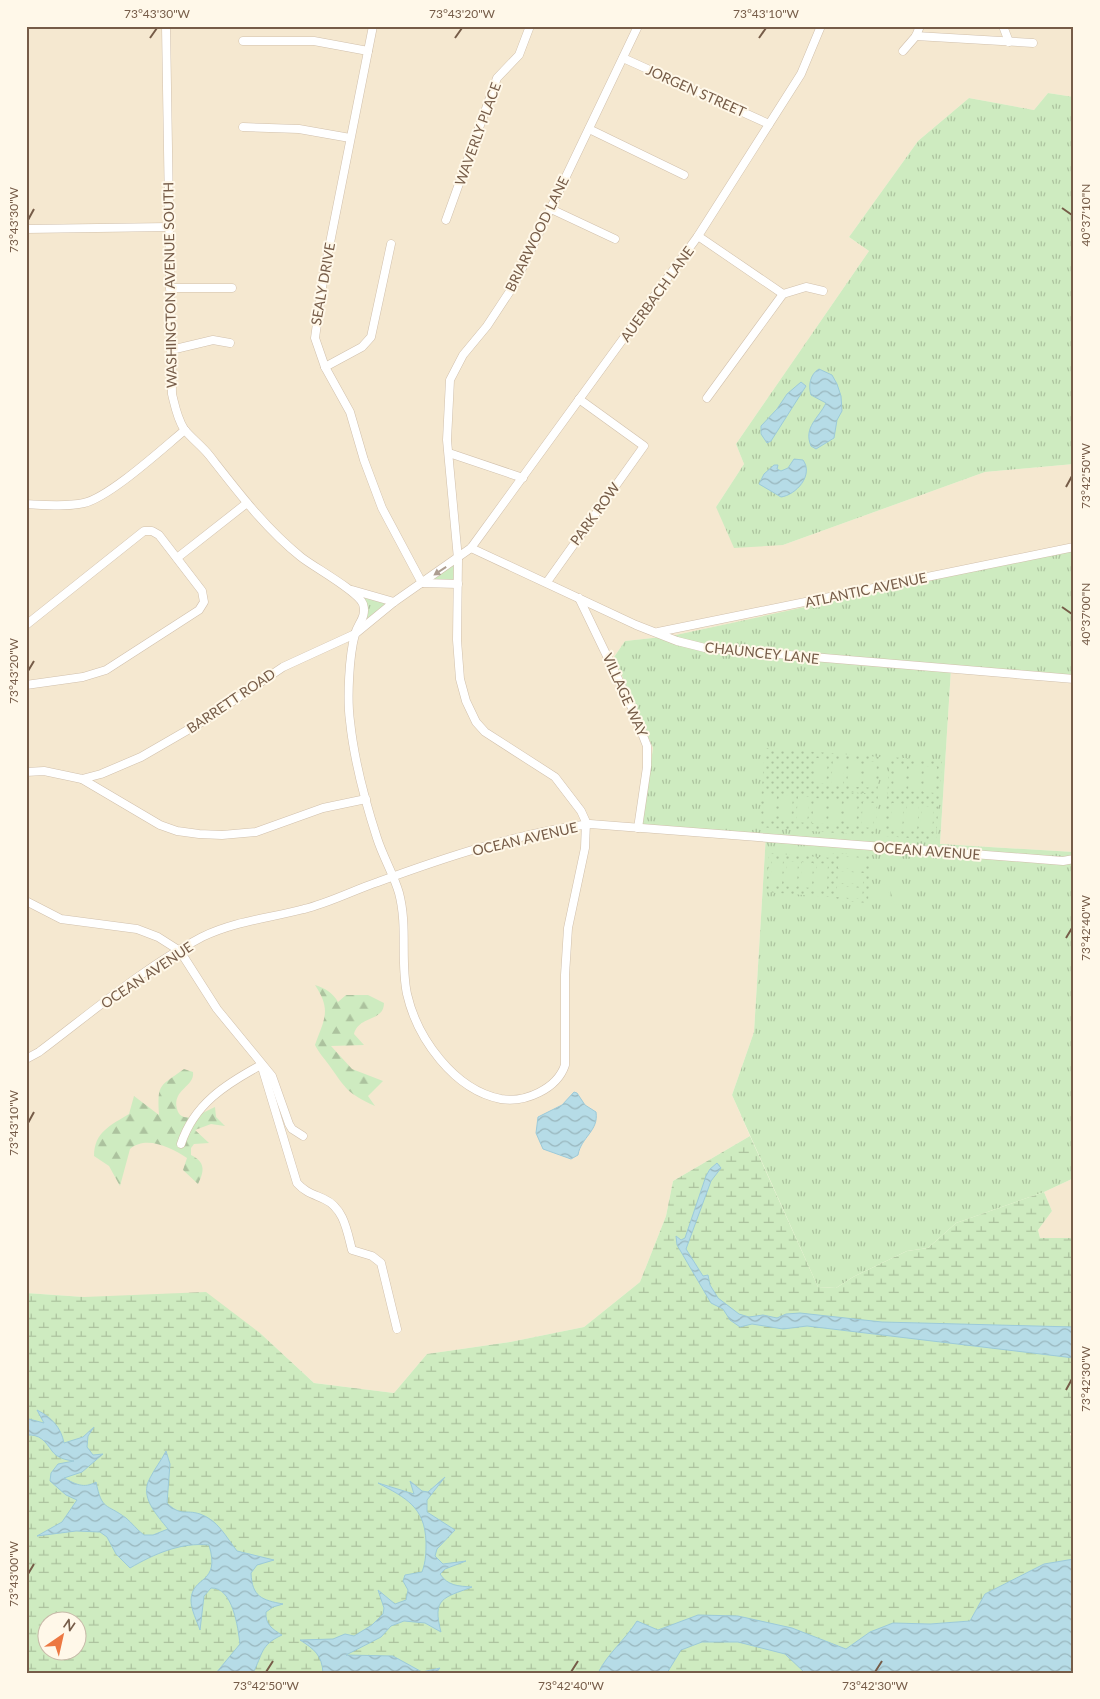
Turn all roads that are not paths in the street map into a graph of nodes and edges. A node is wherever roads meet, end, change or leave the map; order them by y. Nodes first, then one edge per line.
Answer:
1 (166, 26) edge
2 (373, 26) edge
3 (530, 26) edge
4 (638, 26) edge
5 (821, 26) edge
6 (920, 26) edge
7 (1003, 26) edge
8 (916, 36) junction
9 (243, 41) dead end
10 (1009, 42) junction
11 (1033, 43) dead end
12 (903, 51) dead end
13 (368, 52) junction
14 (623, 58) junction
15 (769, 124) junction
16 (243, 127) dead end
17 (589, 129) junction
18 (350, 138) junction
19 (684, 175) dead end
20 (551, 209) junction
21 (446, 220) dead end
22 (169, 227) junction
23 (26, 229) edge
24 (698, 236) junction
25 (615, 239) dead end
26 (391, 244) dead end
27 (170, 288) junction
28 (232, 288) dead end
29 (823, 291) dead end
30 (784, 294) junction
31 (230, 343) dead end
32 (171, 350) junction
33 (325, 367) junction
34 (707, 398) dead end
35 (579, 399) junction
36 (185, 430) junction
37 (448, 453) junction
38 (523, 478) junction
39 (247, 503) junction
40 (26, 504) edge
41 (1074, 547) edge
42 (471, 548) junction
43 (177, 558) junction
44 (458, 559) junction
45 (548, 582) junction
46 (422, 583) junction
47 (458, 584) junction
48 (350, 590) junction
49 (579, 598) junction
50 (394, 602) junction
51 (26, 625) edge
52 (658, 632) junction
53 (355, 634) junction
54 (1074, 679) edge
55 (26, 685) edge
56 (26, 772) edge
57 (82, 778) junction
58 (366, 799) junction
59 (586, 824) junction
60 (638, 828) junction
61 (1074, 859) edge
62 (392, 877) junction
63 (26, 901) edge
64 (180, 951) junction
65 (26, 1059) edge
66 (261, 1065) junction
67 (304, 1136) dead end
68 (182, 1144) dead end
69 (397, 1329) dead end

1 - 22 street, WASHINGTON AVENUE SOUTH
2 - 13 street, SEALY DRIVE
3 - 21 street, WAVERLY PLACE
4 - 14 street, BRIARWOOD LANE
5 - 15 street, AUERBACH LANE
6 - 8 street
7 - 10 street
8 - 10 street
8 - 12 street
9 - 13 street
10 - 11 street
13 - 18 street, SEALY DRIVE
14 - 15 street, JORGEN STREET
14 - 17 street, BRIARWOOD LANE
15 - 24 street, AUERBACH LANE
16 - 18 street
17 - 19 street
17 - 20 street, BRIARWOOD LANE
18 - 33 street, SEALY DRIVE
20 - 25 street
20 - 37 street, BRIARWOOD LANE
22 - 23 street
22 - 27 street, WASHINGTON AVENUE SOUTH
24 - 30 street
24 - 35 street, AUERBACH LANE
26 - 33 street
27 - 28 street
27 - 32 street, WASHINGTON AVENUE SOUTH
29 - 30 street
30 - 34 street
31 - 32 street
32 - 36 street, WASHINGTON AVENUE SOUTH
33 - 46 street, SEALY DRIVE
35 - 38 street, AUERBACH LANE
35 - 45 street, PARK ROW
36 - 39 street, WASHINGTON AVENUE SOUTH
36 - 40 street
37 - 38 street
37 - 44 street, BRIARWOOD LANE
38 - 42 street, AUERBACH LANE
39 - 43 street
39 - 48 street, WASHINGTON AVENUE SOUTH
41 - 52 street, ATLANTIC AVENUE
42 - 44 street
42 - 45 street, CHAUNCEY LANE
43 - 51 street
43 - 55 street
44 -> 46 street, BARRETT ROAD
44 - 47 street, BRIARWOOD LANE
45 - 49 street, CHAUNCEY LANE
46 - 47 street
46 - 50 street, BARRETT ROAD
47 - 59 street, BRIARWOOD LANE
48 - 50 street, WASHINGTON AVENUE SOUTH
48 - 53 street, WASHINGTON AVENUE SOUTH
49 - 52 street, CHAUNCEY LANE
49 - 60 street, VILLAGE WAY
50 - 53 street, BARRETT ROAD
52 - 54 street, CHAUNCEY LANE
53 - 57 street, BARRETT ROAD
53 - 58 street, WASHINGTON AVENUE SOUTH
56 - 57 street, BARRETT ROAD
57 - 58 street
58 - 62 street, WASHINGTON AVENUE SOUTH
59 - 60 street, OCEAN AVENUE
59 - 62 street, OCEAN AVENUE
59 - 62 street, WASHINGTON AVENUE SOUTH
60 - 61 street, OCEAN AVENUE
62 - 64 street, OCEAN AVENUE
63 - 64 street
64 - 65 street, OCEAN AVENUE
64 - 66 street
66 - 67 street
66 - 68 street
66 - 69 street

